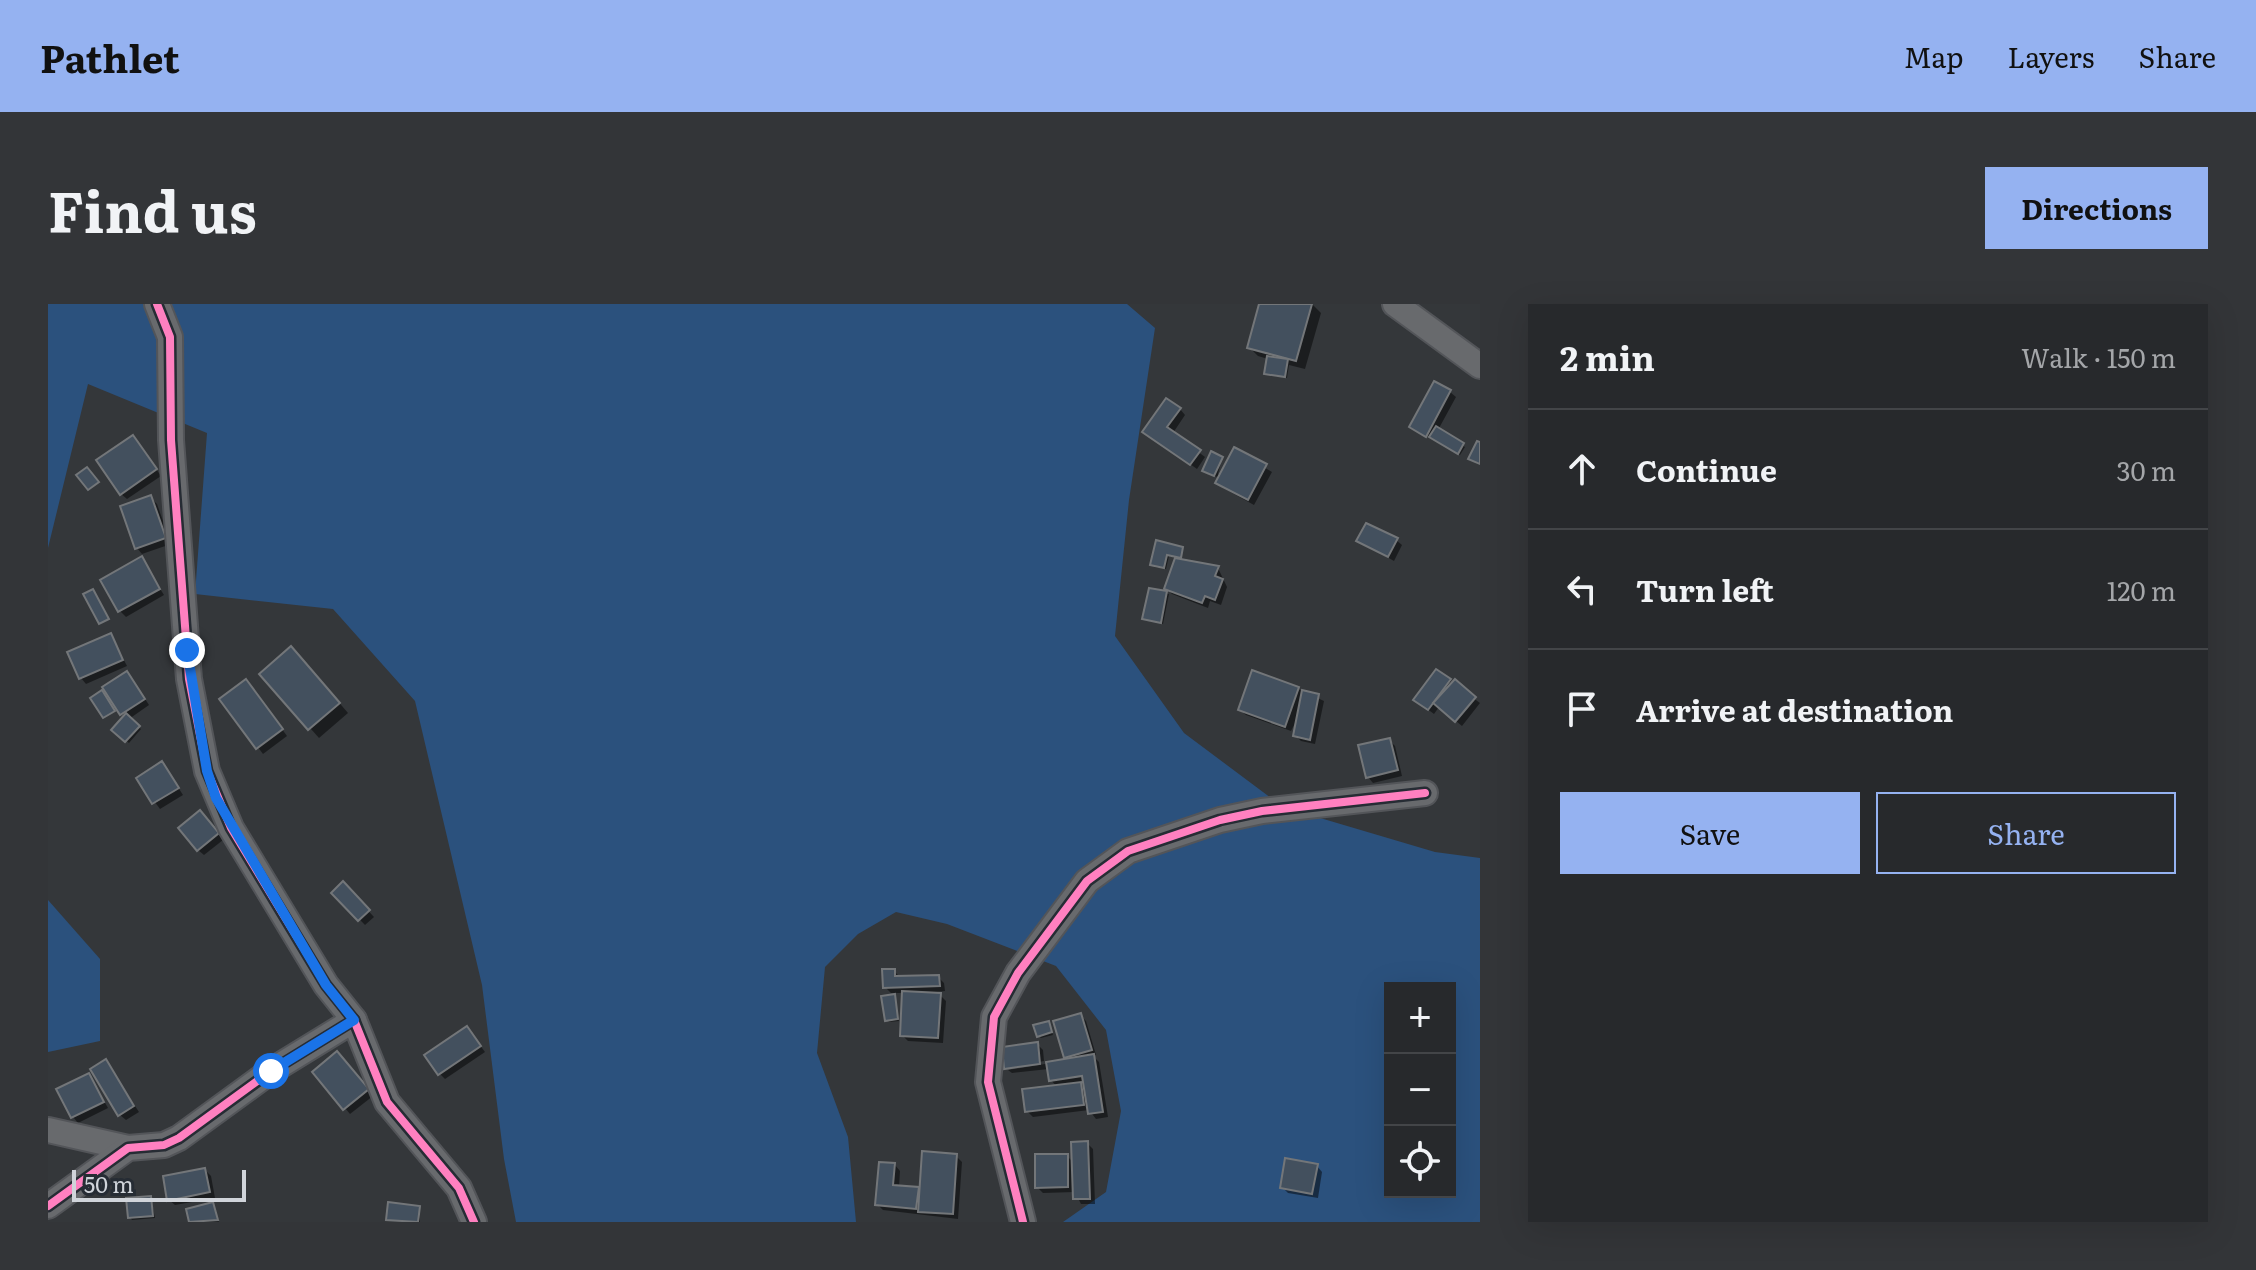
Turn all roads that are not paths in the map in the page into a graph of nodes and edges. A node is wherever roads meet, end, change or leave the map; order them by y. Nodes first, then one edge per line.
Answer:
1 (157, 304) edge
2 (1395, 304) edge
3 (1480, 366) edge
4 (1425, 793) dead end
5 (354, 1020) junction
6 (48, 1130) edge
7 (128, 1148) junction
8 (48, 1206) edge
9 (474, 1222) edge
10 (1023, 1222) edge

1 - 5 street
2 - 3 street
4 - 10 street
5 - 7 street
5 - 9 street
6 - 7 street
7 - 8 street

